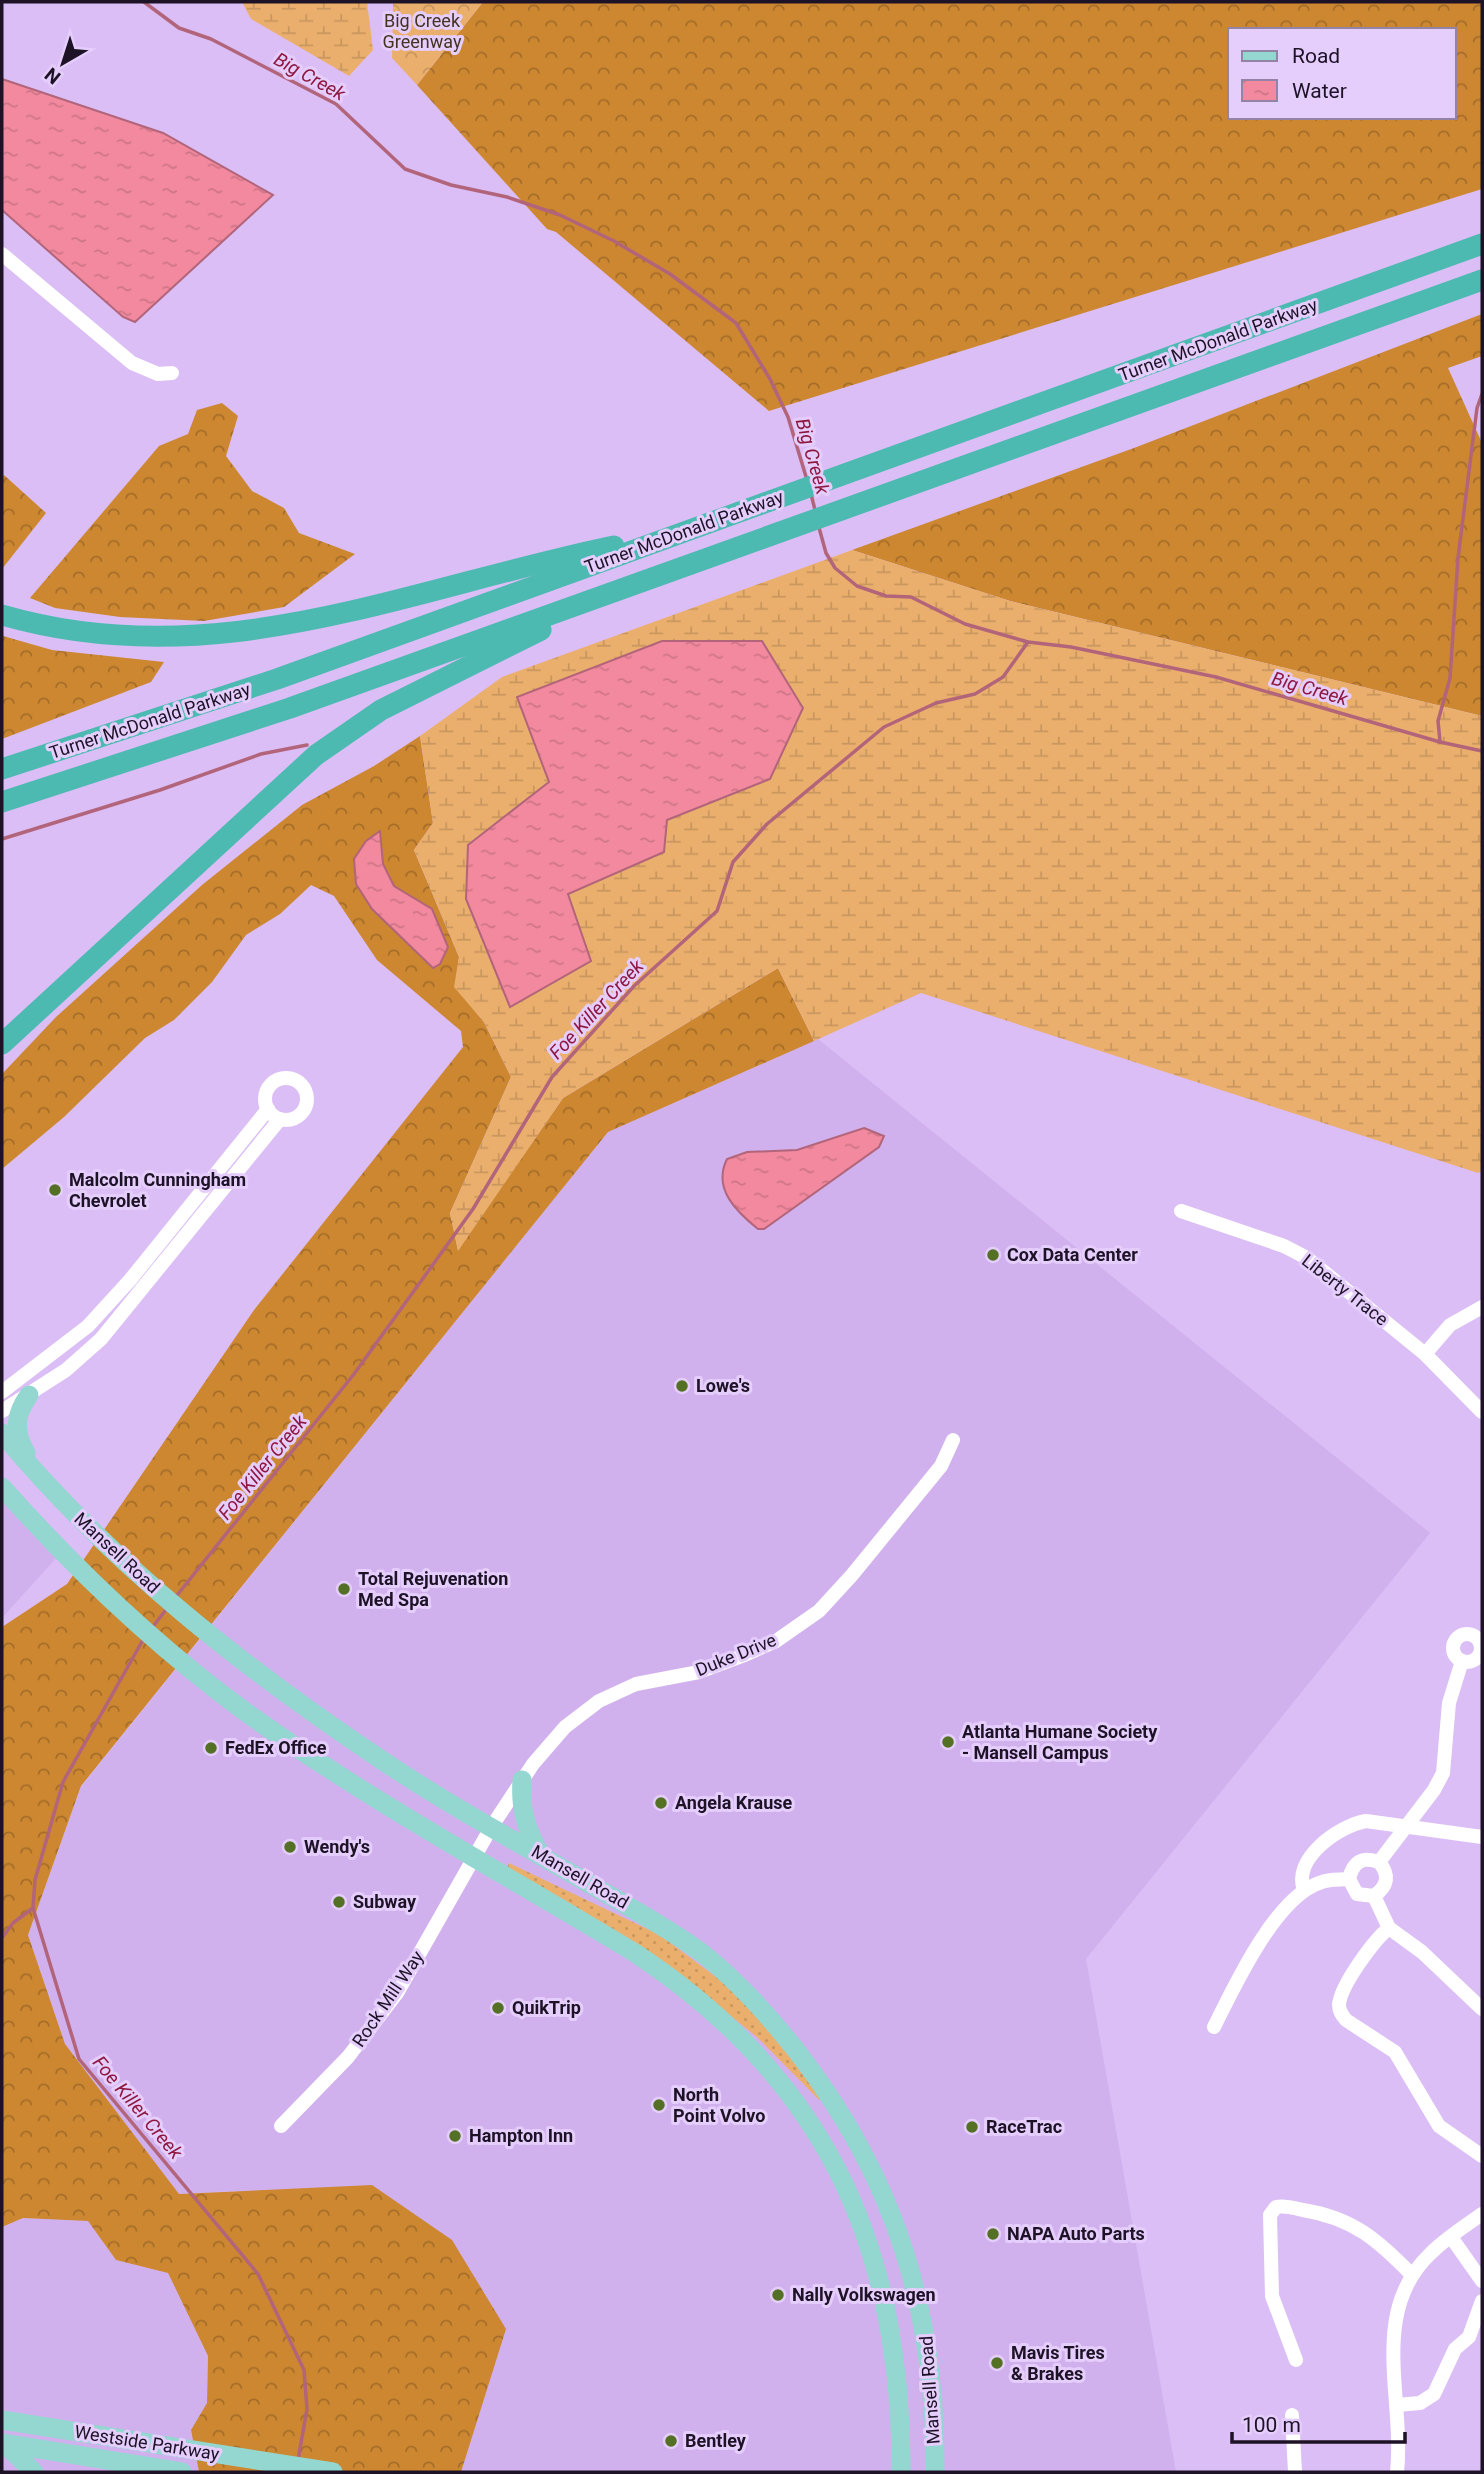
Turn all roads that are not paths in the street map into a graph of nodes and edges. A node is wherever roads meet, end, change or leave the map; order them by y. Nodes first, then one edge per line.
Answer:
1 (1482, 244) edge
2 (2, 254) edge
3 (1482, 280) edge
4 (172, 373) dead end
5 (687, 531) junction
6 (621, 590) junction
7 (2, 615) edge
8 (2, 769) edge
9 (2, 802) edge
10 (2, 1044) edge
11 (268, 1109) junction
12 (280, 1119) junction
13 (1181, 1210) dead end
14 (1482, 1307) edge
15 (1426, 1354) junction
16 (2, 1392) edge
17 (29, 1395) junction
18 (2, 1411) edge
19 (1482, 1412) edge
20 (2, 1433) edge
21 (953, 1440) dead end
22 (41, 1478) junction
23 (6, 1492) edge
24 (1462, 1661) dead end
25 (522, 1780) junction
26 (492, 1826) junction
27 (1406, 1826) junction
28 (1482, 1837) edge
29 (541, 1854) junction
30 (473, 1857) junction
31 (1379, 1862) junction
32 (1349, 1879) junction
33 (1304, 1890) junction
34 (1374, 1896) junction
35 (1389, 1928) junction
36 (1482, 2009) edge
37 (1214, 2026) dead end
38 (281, 2126) dead end
39 (1482, 2156) edge
40 (1482, 2214) edge
41 (1451, 2236) junction
42 (1412, 2275) junction
43 (1482, 2281) edge
44 (1482, 2301) edge
45 (1296, 2360) dead end
46 (1397, 2405) junction
47 (1292, 2415) dead end
48 (2, 2420) edge
49 (46, 2427) junction
50 (3, 2444) edge
51 (43, 2450) junction
52 (75, 2456) junction
53 (37, 2472) edge
54 (47, 2472) edge
55 (182, 2472) edge
56 (333, 2472) edge
57 (901, 2472) edge
58 (935, 2472) edge
59 (1295, 2472) edge
60 (1397, 2472) edge

1 - 5 highway, Turner McDonald Parkway
2 - 4 street
3 - 6 highway, Turner McDonald Parkway
5 - 7 highway
5 - 8 highway, Turner McDonald Parkway
6 - 9 highway, Turner McDonald Parkway
6 - 10 highway
11 - 12 street
11 - 12 street
11 - 16 street
12 - 17 street
13 - 15 street, Liberty Trace
14 - 15 street
15 - 19 street, Liberty Trace
17 - 18 street
17 - 22 main road
20 - 22 main road, Mansell Road
21 - 25 street, Duke Drive
22 - 26 main road, Mansell Road
23 - 30 main road, Mansell Road
24 - 27 street
25 - 26 street, Duke Drive
25 - 29 main road
26 - 29 main road, Mansell Road
26 - 30 street, Rock Mill Way
27 - 28 street
27 - 31 street
27 - 33 street
29 - 58 main road, Mansell Road
30 - 38 street, Rock Mill Way
30 - 57 main road, Mansell Road
31 - 32 street
31 - 34 street
32 - 33 street
32 - 34 street
33 - 37 street
34 - 35 street
35 - 36 street
35 - 39 street
40 - 41 street
41 - 42 street
41 - 43 street
42 - 45 street
42 - 46 street
44 - 46 street
46 - 60 street
47 - 59 street
48 - 49 main road, Westside Parkway
49 - 51 street
49 - 56 main road, Westside Parkway
50 - 51 main road, Westside Parkway
50 - 53 main road
51 - 52 main road, Westside Parkway
51 - 53 street
52 - 54 main road
52 - 55 main road, Westside Parkway

